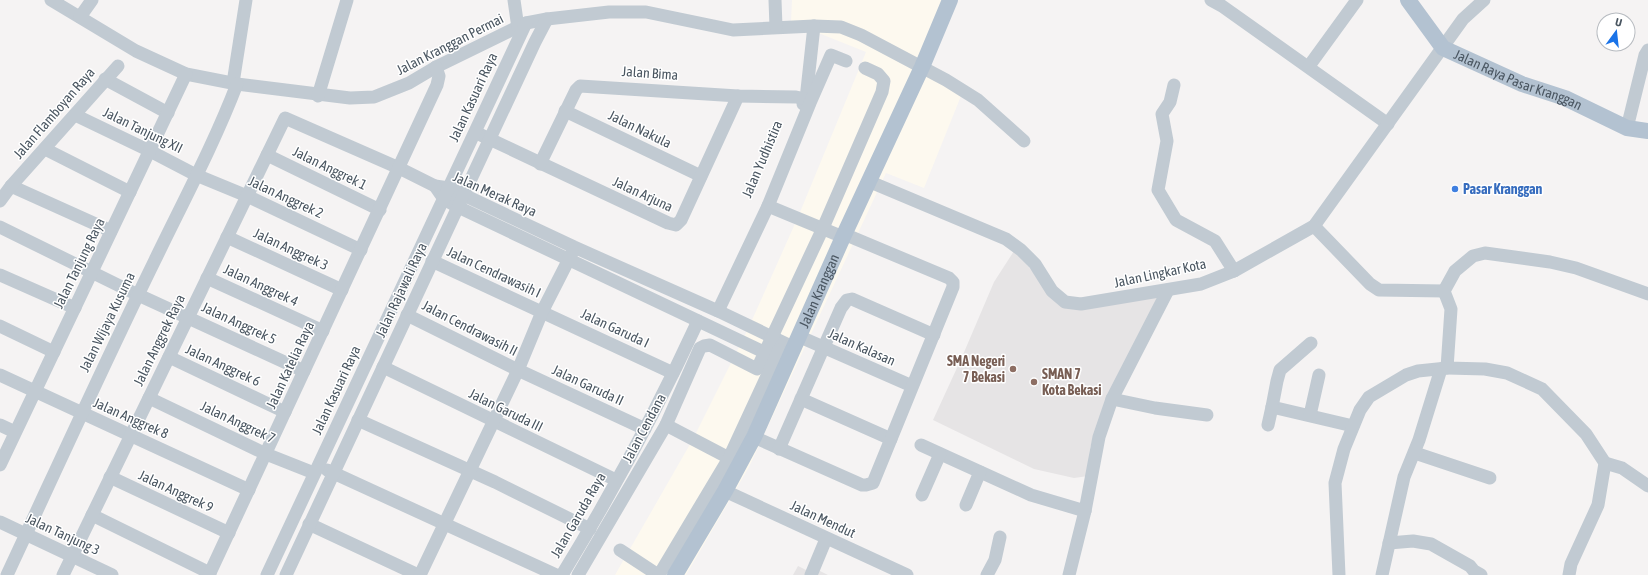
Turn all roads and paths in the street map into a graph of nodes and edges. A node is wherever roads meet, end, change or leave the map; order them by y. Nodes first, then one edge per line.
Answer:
1 (51, 0) edge
2 (92, 0) edge
3 (246, 0) edge
4 (347, 0) edge
5 (514, 0) edge
6 (775, 0) edge
7 (950, 0) edge
8 (1211, 0) edge
9 (1357, 0) edge
10 (1408, 0) edge
11 (1484, 0) edge
12 (609, 6) edge
13 (80, 17) junction
14 (547, 19) junction
15 (522, 26) junction
16 (814, 26) junction
17 (776, 27) junction
18 (1443, 48) junction
19 (1648, 50) edge
20 (846, 61) dead end
21 (118, 66) dead end
22 (1309, 66) junction
23 (436, 67) junction
24 (922, 67) junction
25 (864, 68) dead end
26 (186, 74) junction
27 (105, 79) junction
28 (235, 84) junction
29 (1174, 85) dead end
30 (318, 96) junction
31 (738, 96) junction
32 (806, 99) junction
33 (565, 111) junction
34 (168, 113) junction
35 (75, 115) junction
36 (1388, 124) junction
37 (1626, 128) junction
38 (1648, 131) edge
39 (474, 132) junction
40 (489, 139) junction
41 (1024, 140) dead end
42 (45, 149) junction
43 (150, 151) junction
44 (267, 155) junction
45 (540, 164) junction
46 (399, 168) junction
47 (196, 175) junction
48 (701, 176) junction
49 (868, 181) junction
50 (11, 186) junction
51 (130, 192) junction
52 (446, 194) junction
53 (247, 196) junction
54 (0, 201) edge
55 (460, 201) junction
56 (768, 206) junction
57 (380, 210) junction
58 (1314, 226) junction
59 (0, 227) edge
60 (823, 228) junction
61 (111, 231) junction
62 (843, 236) junction
63 (227, 237) junction
64 (574, 247) junction
65 (361, 250) junction
66 (568, 260) junction
67 (432, 261) junction
68 (1234, 271) junction
69 (92, 272) junction
70 (0, 275) edge
71 (207, 278) junction
72 (342, 290) junction
73 (1168, 290) junction
74 (1444, 291) junction
75 (1648, 294) edge
76 (138, 295) junction
77 (719, 305) junction
78 (75, 308) junction
79 (542, 312) junction
80 (407, 315) junction
81 (188, 317) junction
82 (698, 321) junction
83 (0, 326) edge
84 (323, 331) junction
85 (934, 335) junction
86 (787, 340) junction
87 (1311, 343) dead end
88 (823, 348) junction
89 (54, 352) junction
90 (169, 357) junction
91 (776, 358) junction
92 (383, 367) junction
93 (1444, 368) junction
94 (518, 370) junction
95 (304, 371) junction
96 (674, 373) junction
97 (0, 375) edge
98 (1319, 375) dead end
99 (912, 386) junction
100 (35, 392) junction
101 (149, 398) junction
102 (801, 399) junction
103 (1112, 399) junction
104 (1272, 407) junction
105 (285, 412) junction
106 (81, 413) junction
107 (1207, 415) dead end
108 (1310, 415) junction
109 (358, 420) junction
110 (492, 422) junction
111 (0, 425) edge
112 (666, 425) junction
113 (1268, 425) dead end
114 (1354, 426) junction
115 (646, 429) junction
116 (15, 432) junction
117 (130, 436) junction
118 (754, 437) junction
119 (891, 439) junction
120 (921, 445) dead end
121 (779, 449) junction
122 (1415, 453) junction
123 (266, 454) junction
124 (940, 454) junction
125 (729, 458) junction
126 (1605, 463) junction
127 (0, 465) edge
128 (316, 470) junction
129 (334, 472) junction
130 (470, 472) junction
131 (980, 472) junction
132 (110, 477) junction
133 (1490, 478) dead end
134 (616, 480) junction
135 (1648, 486) edge
136 (249, 490) junction
137 (725, 491) junction
138 (922, 494) dead end
139 (966, 505) dead end
140 (1085, 511) junction
141 (92, 515) junction
142 (0, 522) edge
143 (309, 524) junction
144 (444, 524) junction
145 (590, 530) junction
146 (229, 533) junction
147 (26, 535) junction
148 (1000, 537) dead end
149 (826, 539) junction
150 (1389, 543) junction
151 (620, 550) dead end
152 (72, 556) junction
153 (210, 574) edge
154 (7, 575) edge
155 (63, 575) edge
156 (112, 575) edge
157 (267, 575) edge
158 (286, 575) edge
159 (419, 575) edge
160 (556, 575) edge
161 (562, 575) edge
162 (578, 575) edge
163 (658, 575) edge
164 (674, 575) edge
165 (811, 575) edge
166 (908, 575) edge
167 (987, 575) edge
168 (1069, 575) edge
169 (1339, 575) edge
170 (1382, 575) edge
171 (1481, 575) edge
172 (1569, 575) edge

1 - 13 street, Jalan Kranggan Permai
2 - 13 street
3 - 28 street, Jalan Wijaya Kusuma
4 - 30 street
5 - 15 street
6 - 17 street
7 - 24 main road, Jalan Kranggan
8 - 22 street
9 - 22 street
10 - 18 main road, Jalan Raya Pasar Kranggan
11 - 18 street, Jalan Lingkar Kota
12 - 14 street, Jalan Kranggan Permai
12 - 17 street, Jalan Kranggan Permai
13 - 26 street, Jalan Kranggan Permai
14 - 15 street, Jalan Kranggan Permai
14 - 40 street, Jalan Rajawali Raya
15 - 23 street, Jalan Kranggan Permai
15 - 39 street, Jalan Kasuari Raya
16 - 17 street, Jalan Kranggan Permai
16 - 24 street, Jalan Kranggan Permai
16 - 32 street, Jalan Yudhistira
18 - 36 street, Jalan Lingkar Kota
18 - 37 main road, Jalan Raya Pasar Kranggan
19 - 37 street
20 - 56 street
21 - 27 street, Jalan Flamboyan Raya
22 - 36 street
23 - 30 street, Jalan Kranggan Permai
23 - 46 street, Jalan Katelia Raya
24 - 41 street, Jalan Kranggan Permai
24 - 49 main road, Jalan Kranggan
25 - 60 street
26 - 28 street, Jalan Kranggan Permai
26 - 34 street, Jalan Tanjung Raya
27 - 34 street
27 - 35 street, Jalan Flamboyan Raya
28 - 30 street, Jalan Kranggan Permai
28 - 47 street, Jalan Wijaya Kusuma
29 - 68 street
31 - 32 street, Jalan Bima
31 - 33 street, Jalan Bima
31 - 48 street, Jalan Arjuna
32 - 77 street, Jalan Yudhistira
33 - 45 street, Jalan Bima
33 - 48 street, Jalan Nakula
34 - 43 street, Jalan Tanjung Raya
35 - 42 street, Jalan Flamboyan Raya
35 - 43 street, Jalan Tanjung XII
36 - 58 street, Jalan Lingkar Kota
37 - 38 main road, Jalan Raya Pasar Kranggan
39 - 40 street, Jalan Arjuna
39 - 52 street, Jalan Kasuari Raya
40 - 45 street, Jalan Arjuna
40 - 55 street, Jalan Rajawali Raya
42 - 50 street, Jalan Flamboyan Raya
42 - 51 street
43 - 47 street, Jalan Tanjung XII
43 - 51 street, Jalan Tanjung Raya
44 - 46 street, Jalan Anggrek Raya
44 - 53 street, Jalan Anggrek Raya
44 - 57 street, Jalan Anggrek 1
45 - 48 street, Jalan Arjuna
46 - 52 street, Jalan Merak Raya
46 - 57 street, Jalan Katelia Raya
47 - 53 street, Jalan Anggrek 2
47 - 76 street, Jalan Wijaya Kusuma
49 - 62 main road, Jalan Kranggan
49 - 73 street, Jalan Lingkar Kota
50 - 54 street, Jalan Flamboyan Raya
50 - 61 street
51 - 61 street, Jalan Tanjung Raya
52 - 55 street, Jalan Merak Raya
52 - 128 street, Jalan Kasuari Raya
53 - 63 street, Jalan Anggrek Raya
53 - 65 street, Jalan Anggrek 2
55 - 64 street, Jalan Merak Raya
55 - 66 street, Jalan Merak Raya
55 - 67 street, Jalan Rajawali Raya
56 - 60 street
56 - 77 street
57 - 65 street, Jalan Katelia Raya
58 - 68 street, Jalan Lingkar Kota
58 - 74 street
59 - 69 street, Jalan Anggrek 5
60 - 62 street
60 - 86 street
61 - 69 street, Jalan Tanjung Raya
62 - 85 street
62 - 86 main road, Jalan Kranggan
63 - 71 street, Jalan Anggrek Raya
63 - 72 street, Jalan Anggrek 3
64 - 66 street
64 - 77 street, Jalan Merak Raya
65 - 72 street, Jalan Katelia Raya
66 - 79 street
66 - 82 street, Jalan Merak Raya
67 - 79 street, Jalan Cendrawasih I
67 - 80 street, Jalan Rajawali Raya
68 - 73 street, Jalan Lingkar Kota
69 - 76 street, Jalan Anggrek 5
69 - 78 street, Jalan Tanjung Raya
70 - 78 street
71 - 81 street, Jalan Anggrek Raya
71 - 84 street, Jalan Anggrek 4
72 - 84 street, Jalan Katelia Raya
73 - 103 street
74 - 75 street
74 - 93 street
76 - 81 street, Jalan Anggrek 5
76 - 106 street, Jalan Wijaya Kusuma
77 - 86 street, Jalan Merak Raya
78 - 89 street, Jalan Tanjung Raya
79 - 94 street
79 - 96 street, Jalan Garuda I
80 - 92 street, Jalan Rajawali Raya
80 - 94 street, Jalan Cendrawasih II
81 - 90 street, Jalan Anggrek Raya
81 - 95 street, Jalan Anggrek 5
82 - 91 street, Jalan Merak Raya
82 - 96 street, Jalan Garuda Raya
83 - 89 street
84 - 95 street, Jalan Katelia Raya
85 - 88 street
85 - 99 street
86 - 88 street, Jalan Kalasan
86 - 91 main road, Jalan Kranggan
86 - 91 street
87 - 104 street
88 - 99 street, Jalan Kalasan
88 - 102 street
89 - 100 street, Jalan Tanjung Raya
90 - 101 street, Jalan Anggrek Raya
90 - 105 street, Jalan Anggrek 6
91 - 112 street, Jalan Cendana
91 - 118 main road, Jalan Kranggan
91 - 125 street
92 - 109 street, Jalan Rajawali Raya
92 - 110 street, Jalan Garuda III
93 - 114 street
93 - 122 street
93 - 126 street
94 - 110 street
94 - 115 street, Jalan Garuda II
95 - 105 street, Jalan Katelia Raya
96 - 115 street, Jalan Garuda Raya
97 - 100 street, Jalan Anggrek 8
98 - 108 street
99 - 119 street
100 - 106 street, Jalan Anggrek 8
100 - 116 street, Jalan Tanjung Raya
101 - 117 street, Jalan Anggrek Raya
101 - 123 street, Jalan Anggrek 7
102 - 119 street
102 - 121 street
103 - 107 street
103 - 140 street
104 - 108 street
104 - 113 street
105 - 123 street, Jalan Katelia Raya
106 - 117 street, Jalan Anggrek 8
106 - 147 street, Jalan Wijaya Kusuma
108 - 114 street
109 - 129 street, Jalan Rajawali Raya
109 - 130 street
110 - 130 street
110 - 134 street, Jalan Garuda III
111 - 116 street
112 - 125 street
112 - 162 street, Jalan Cendana
114 - 169 street
115 - 134 street, Jalan Garuda Raya
116 - 127 street, Jalan Tanjung Raya
117 - 132 street, Jalan Anggrek Raya
117 - 136 street, Jalan Anggrek 8
118 - 121 street
118 - 137 main road, Jalan Kranggan
119 - 121 street
120 - 124 street
122 - 133 street
122 - 150 street
123 - 128 street, Jalan Anggrek 7
123 - 136 street, Jalan Katelia Raya
124 - 131 street
124 - 138 street
125 - 163 street
126 - 135 street
126 - 172 street
128 - 129 street, Jalan Anggrek 7
128 - 157 street, Jalan Kasuari Raya
129 - 143 street, Jalan Rajawali Raya
129 - 144 street, Jalan Anggrek 7
130 - 144 street
130 - 145 street
131 - 139 street
131 - 140 street
132 - 141 street, Jalan Anggrek Raya
132 - 146 street, Jalan Anggrek 9
134 - 145 street, Jalan Garuda Raya
136 - 146 street, Jalan Katelia Raya
137 - 149 street, Jalan Mendut
137 - 164 main road, Jalan Kranggan
140 - 168 street
141 - 152 street, Jalan Anggrek Raya
141 - 153 street
142 - 147 street, Jalan Tanjung 3
143 - 158 street, Jalan Rajawali Raya
143 - 159 street
144 - 159 street
144 - 160 street, Jalan Anggrek 7
145 - 161 street, Jalan Garuda Raya
146 - 153 street, Jalan Katelia Raya
147 - 152 street, Jalan Tanjung 3
147 - 154 street, Jalan Wijaya Kusuma
148 - 167 street
149 - 165 street
149 - 166 street, Jalan Mendut
150 - 170 street
150 - 171 street
151 - 163 street
152 - 155 street, Jalan Anggrek Raya
152 - 156 street, Jalan Tanjung 3

